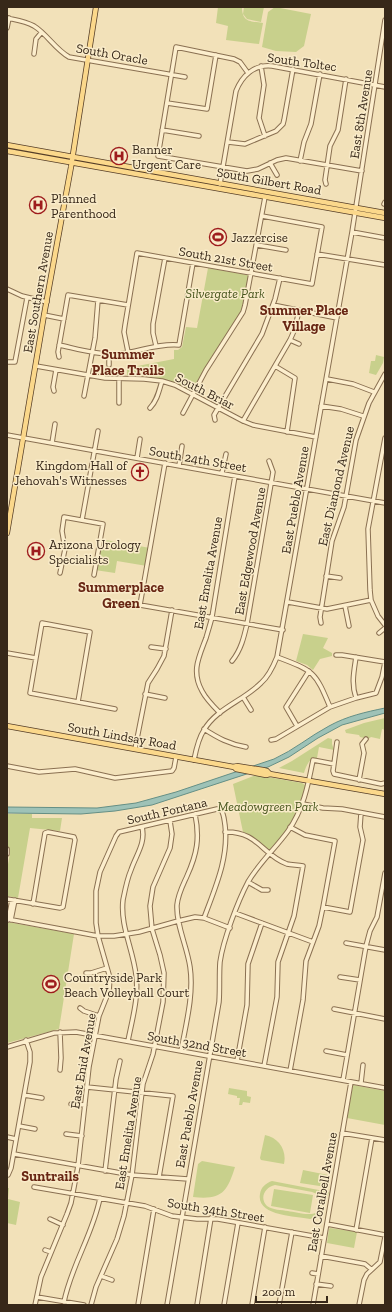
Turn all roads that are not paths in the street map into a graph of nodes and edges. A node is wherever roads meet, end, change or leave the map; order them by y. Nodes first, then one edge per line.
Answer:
1 (96, 7) edge
2 (8, 18) edge
3 (385, 20) edge
4 (39, 24) dead end
5 (7, 28) edge
6 (36, 28) junction
7 (41, 33) junction
8 (34, 54) dead end
9 (216, 55) junction
10 (87, 61) junction
11 (261, 66) junction
12 (293, 69) junction
13 (248, 72) junction
14 (320, 74) junction
15 (171, 75) junction
16 (185, 77) dead end
17 (346, 79) junction
18 (376, 85) junction
19 (385, 87) edge
20 (167, 103) junction
21 (162, 130) junction
22 (199, 136) dead end
23 (265, 136) junction
24 (228, 142) junction
25 (7, 146) edge
26 (7, 151) edge
27 (73, 157) junction
28 (300, 161) junction
29 (72, 163) junction
30 (270, 163) junction
31 (327, 165) junction
32 (223, 168) junction
33 (139, 169) junction
34 (362, 171) junction
35 (140, 175) junction
36 (277, 175) dead end
37 (326, 184) dead end
38 (220, 186) junction
39 (265, 197) junction
40 (293, 197) junction
41 (355, 210) junction
42 (385, 213) edge
43 (262, 216) junction
44 (385, 218) edge
45 (352, 232) junction
46 (385, 238) edge
47 (257, 245) junction
48 (286, 250) dead end
49 (317, 254) junction
50 (165, 258) junction
51 (347, 259) junction
52 (193, 263) junction
53 (385, 265) edge
54 (252, 273) junction
55 (280, 278) junction
56 (7, 289) edge
57 (27, 298) junction
58 (98, 300) junction
59 (47, 302) junction
60 (128, 305) junction
61 (273, 305) junction
62 (299, 311) junction
63 (44, 315) junction
64 (337, 318) junction
65 (64, 319) junction
66 (290, 340) junction
67 (299, 344) dead end
68 (59, 345) junction
69 (156, 346) junction
70 (93, 352) junction
71 (128, 352) junction
72 (109, 354) junction
73 (59, 357) dead end
74 (7, 362) edge
75 (36, 366) junction
76 (109, 366) dead end
77 (275, 366) junction
78 (56, 370) junction
79 (385, 374) edge
80 (89, 375) junction
81 (119, 378) junction
82 (326, 379) junction
83 (162, 381) junction
84 (54, 391) dead end
85 (374, 392) junction
86 (193, 395) junction
87 (84, 396) dead end
88 (119, 403) dead end
89 (322, 406) junction
90 (150, 408) dead end
91 (218, 408) junction
92 (183, 413) dead end
93 (363, 416) junction
94 (215, 420) dead end
95 (243, 421) junction
96 (55, 424) dead end
97 (98, 431) dead end
98 (287, 432) junction
99 (7, 435) edge
100 (316, 437) junction
101 (23, 438) junction
102 (140, 438) dead end
103 (385, 438) edge
104 (52, 443) junction
105 (182, 446) dead end
106 (95, 450) junction
107 (226, 454) dead end
108 (137, 458) junction
109 (269, 461) dead end
110 (165, 463) junction
111 (179, 466) junction
112 (222, 473) junction
113 (235, 476) junction
114 (272, 482) junction
115 (308, 488) junction
116 (346, 496) junction
117 (373, 501) junction
118 (385, 503) edge
119 (82, 520) junction
120 (7, 533) edge
121 (60, 573) dead end
122 (94, 575) dead end
123 (326, 576) junction
124 (340, 578) dead end
125 (371, 600) junction
126 (288, 602) junction
127 (345, 606) junction
128 (321, 608) junction
129 (172, 610) junction
130 (212, 617) junction
131 (321, 623) dead end
132 (247, 624) junction
133 (349, 626) dead end
134 (385, 626) edge
135 (283, 630) junction
136 (379, 633) dead end
137 (151, 647) dead end
138 (166, 649) junction
139 (7, 653) edge
140 (336, 655) dead end
141 (277, 657) junction
142 (356, 657) junction
143 (36, 658) junction
144 (232, 661) dead end
145 (385, 662) edge
146 (309, 671) junction
147 (145, 694) junction
148 (243, 697) junction
149 (165, 698) dead end
150 (356, 698) junction
151 (78, 702) junction
152 (330, 707) junction
153 (115, 709) dead end
154 (251, 710) dead end
155 (220, 713) junction
156 (7, 726) edge
157 (297, 726) junction
158 (204, 729) junction
159 (366, 739) dead end
160 (271, 740) dead end
161 (338, 742) dead end
162 (246, 747) dead end
163 (135, 749) junction
164 (176, 757) junction
165 (194, 760) junction
166 (334, 764) junction
167 (7, 766) edge
168 (234, 767) junction
169 (270, 774) junction
170 (359, 780) junction
171 (308, 781) junction
172 (385, 783) edge
173 (385, 794) edge
174 (303, 804) junction
175 (361, 812) junction
176 (195, 814) junction
177 (385, 817) edge
178 (170, 821) junction
179 (142, 827) junction
180 (290, 827) junction
181 (226, 832) junction
182 (118, 833) joint
183 (7, 849) edge
184 (270, 853) junction
185 (7, 854) edge
186 (385, 873) edge
187 (248, 882) junction
188 (268, 890) dead end
189 (7, 899) edge
190 (13, 900) junction
191 (33, 904) junction
192 (323, 907) junction
193 (379, 909) junction
194 (385, 910) edge
195 (235, 913) junction
196 (204, 918) junction
197 (9, 920) edge
198 (178, 920) junction
199 (262, 923) junction
200 (230, 928) junction
201 (152, 929) junction
202 (288, 932) junction
203 (126, 934) junction
204 (98, 936) junction
205 (313, 942) junction
206 (346, 942) dead end
207 (366, 946) junction
208 (385, 950) edge
209 (107, 968) junction
210 (86, 973) dead end
211 (340, 977) dead end
212 (360, 980) junction
213 (80, 1008) dead end
214 (334, 1009) dead end
215 (354, 1013) junction
216 (99, 1016) junction
217 (385, 1019) edge
218 (60, 1032) junction
219 (95, 1036) junction
220 (26, 1040) junction
221 (128, 1041) junction
222 (7, 1046) edge
223 (155, 1046) junction
224 (182, 1051) junction
225 (326, 1052) dead end
226 (347, 1055) junction
227 (209, 1056) junction
228 (120, 1061) dead end
229 (237, 1061) junction
230 (363, 1065) dead end
231 (264, 1066) junction
232 (60, 1070) dead end
233 (290, 1071) junction
234 (343, 1080) junction
235 (351, 1082) junction
236 (361, 1083) junction
237 (87, 1087) junction
238 (385, 1088) edge
239 (114, 1090) junction
240 (142, 1092) junction
241 (24, 1095) junction
242 (42, 1098) dead end
243 (71, 1104) dead end
244 (85, 1105) junction
245 (19, 1126) junction
246 (35, 1129) dead end
247 (342, 1133) junction
248 (66, 1134) dead end
249 (82, 1136) junction
250 (7, 1137) edge
251 (372, 1138) junction
252 (16, 1139) junction
253 (385, 1140) edge
254 (14, 1154) junction
255 (78, 1166) junction
256 (105, 1170) junction
257 (8, 1175) edge
258 (132, 1175) junction
259 (159, 1177) junction
260 (188, 1179) junction
261 (34, 1187) dead end
262 (73, 1193) junction
263 (100, 1198) junction
264 (127, 1203) junction
265 (154, 1209) junction
266 (181, 1217) junction
267 (211, 1218) junction
268 (50, 1219) dead end
269 (238, 1223) junction
270 (63, 1224) junction
271 (326, 1224) junction
272 (265, 1227) junction
273 (356, 1230) junction
274 (292, 1232) junction
275 (385, 1236) edge
276 (324, 1238) junction
277 (113, 1248) junction
278 (45, 1250) dead end
279 (117, 1250) dead end
280 (51, 1252) junction
281 (321, 1256) junction
282 (371, 1269) junction
283 (312, 1273) dead end
284 (318, 1274) junction
285 (101, 1276) junction
286 (112, 1280) dead end
287 (316, 1284) junction
288 (331, 1286) dead end
289 (36, 1297) junction
290 (64, 1302) junction
291 (35, 1305) edge
292 (84, 1305) edge
293 (91, 1305) edge
294 (138, 1305) edge
295 (167, 1305) edge
296 (197, 1305) edge
297 (224, 1305) edge
298 (252, 1305) edge
299 (279, 1305) edge
300 (313, 1305) edge
301 (359, 1305) edge

1 - 10 main road, East Southern Avenue
2 - 5 street
2 - 6 street, South Oracle
3 - 18 street, East 8th Avenue
4 - 6 street
6 - 7 street, South Oracle
7 - 8 street
7 - 10 street, South Oracle
9 - 13 street, South Toltec
9 - 15 street, South Toltec
9 - 20 street
10 - 15 street, South Oracle
10 - 27 main road, East Southern Avenue
11 - 12 street, South Toltec
11 - 13 street, South Toltec
11 - 23 street
12 - 14 street, South Toltec
12 - 23 street
13 - 24 street
14 - 17 street, South Toltec
14 - 28 street
15 - 16 street, South Oracle
15 - 20 street
17 - 18 street, South Toltec
17 - 31 street
18 - 19 street, South Toltec
18 - 34 street, East 8th Avenue
20 - 21 street
21 - 22 street
21 - 32 street
23 - 24 street
24 - 32 street
25 - 27 main road, South Gilbert Road
26 - 29 main road, South Gilbert Road
27 - 29 main road, East Southern Avenue
27 - 33 main road, South Gilbert Road
28 - 30 street
28 - 31 street
29 - 35 main road, South Gilbert Road
29 - 59 main road, East Southern Avenue
30 - 32 street
30 - 36 street
31 - 34 street
31 - 37 street
32 - 38 street
33 - 35 main road
33 - 38 main road, South Gilbert Road
34 - 41 street, East 8th Avenue
35 - 38 main road, South Gilbert Road
38 - 39 main road, South Gilbert Road
38 - 40 main road, South Gilbert Road
39 - 40 main road
39 - 41 main road, South Gilbert Road
39 - 43 street
40 - 41 main road, South Gilbert Road
41 - 42 main road, South Gilbert Road
41 - 44 main road, South Gilbert Road
41 - 45 street, East Pueblo Avenue
43 - 47 street
43 - 49 street
45 - 46 street
45 - 51 street, East Pueblo Avenue
47 - 48 street
47 - 54 street
49 - 51 street
49 - 55 street, South 21st Street
50 - 52 street, South 21st Street
50 - 60 street, South 21st Street
50 - 69 street
51 - 53 street
51 - 64 street, East Pueblo Avenue
52 - 54 street, South 21st Street
52 - 69 street
54 - 55 street, South 21st Street
54 - 86 street
55 - 61 street
56 - 57 street
57 - 59 street
57 - 74 street
58 - 60 street
58 - 65 street
58 - 70 street
59 - 63 main road, East Southern Avenue
60 - 71 street
61 - 62 street
61 - 91 street
62 - 64 street
62 - 66 street
63 - 65 street
63 - 75 main road, East Southern Avenue
64 - 82 street, East Pueblo Avenue
65 - 68 street
66 - 67 street
66 - 77 street
68 - 70 street
68 - 73 street
69 - 71 street
70 - 72 street
70 - 80 street
71 - 72 street
72 - 76 street
75 - 78 street, South Briar
75 - 101 main road, East Southern Avenue
77 - 95 street
77 - 98 street
78 - 80 street, South Briar
78 - 84 street
79 - 85 street, East Diamond Avenue
80 - 81 street, South Briar
80 - 87 street
81 - 83 street, South Briar
81 - 88 street
82 - 85 street
82 - 89 street, East Pueblo Avenue
83 - 86 street, South Briar
83 - 90 street
85 - 93 street, East Diamond Avenue
86 - 91 street, South Briar
86 - 92 street
89 - 93 street
89 - 100 street, East Pueblo Avenue
91 - 94 street
91 - 95 street, South Briar
93 - 116 street, East Diamond Avenue
95 - 98 street, South Briar
96 - 104 street
97 - 106 street
98 - 100 street, South Briar
99 - 101 street, South 24th Street
100 - 115 street, East Pueblo Avenue
101 - 104 street, South 24th Street
101 - 120 main road, East Southern Avenue
102 - 108 street
103 - 117 street
104 - 106 street, South 24th Street
105 - 111 street
106 - 108 street, South 24th Street
106 - 119 street
107 - 112 street
108 - 110 street, South 24th Street
109 - 114 street, East Edgewood Avenue
110 - 111 street, South 24th Street
110 - 129 street
111 - 112 street, South 24th Street
112 - 113 street, South 24th Street
113 - 114 street, South 24th Street
113 - 130 street, East Emelita Avenue
114 - 115 street, South 24th Street
114 - 132 street, East Edgewood Avenue
115 - 116 street, South 24th Street
115 - 126 street, East Pueblo Avenue
116 - 117 street, South 24th Street
116 - 123 street, East Diamond Avenue
117 - 118 street, South 24th Street
117 - 125 street
119 - 121 street
119 - 122 street
123 - 124 street
123 - 128 street, East Diamond Avenue
125 - 127 street
125 - 134 street
126 - 128 street
126 - 135 street, East Pueblo Avenue
127 - 128 street
127 - 133 street
128 - 131 street, East Diamond Avenue
129 - 130 street
129 - 138 street
130 - 132 street
130 - 155 street, East Emelita Avenue
132 - 135 street
132 - 144 street, East Edgewood Avenue
134 - 136 street
135 - 141 street, East Pueblo Avenue
137 - 138 street
138 - 147 street
139 - 143 street
140 - 142 street
141 - 146 street
141 - 148 street, East Pueblo Avenue
142 - 145 street
142 - 150 street
143 - 151 street
143 - 151 street
145 - 150 street
146 - 152 street
146 - 157 street
147 - 149 street
147 - 163 street
148 - 154 street
148 - 155 street, East Pueblo Avenue
150 - 152 street
151 - 153 street
152 - 157 street
155 - 158 street, East Pueblo Avenue
156 - 163 main road, South Lindsay Road
157 - 160 street
158 - 162 street
158 - 165 street, East Pueblo Avenue
159 - 170 street
161 - 166 street
163 - 164 main road, South Lindsay Road
164 - 165 main road, South Lindsay Road
164 - 167 street
165 - 168 main road, South Lindsay Road
166 - 170 street
166 - 171 street, East Pueblo Avenue
168 - 169 main road, South Lindsay Road
168 - 169 main road, South Lindsay Road
169 - 171 main road, South Lindsay Road
170 - 172 street
171 - 173 main road, South Lindsay Road
171 - 174 street, East Pueblo Avenue
174 - 175 street
174 - 180 street, East Pueblo Avenue
175 - 177 street
175 - 192 street
176 - 178 street, South Fontana
176 - 181 street, South Fontana
176 - 198 street
178 - 179 street, South Fontana
178 - 201 street, East Emelita Avenue
179 - 182 street, South Fontana
179 - 203 street
180 - 184 street, East Pueblo Avenue
180 - 192 street
181 - 184 street
181 - 196 street
182 - 204 street, East Enid Avenue
183 - 185 street
184 - 187 street, East Pueblo Avenue
184 - 202 street
186 - 193 street
187 - 188 street
187 - 195 street, East Pueblo Avenue
189 - 190 street
190 - 191 street
190 - 197 street
191 - 191 street
192 - 205 street
193 - 194 street
193 - 207 street
195 - 199 street
195 - 200 street, East Pueblo Avenue
196 - 198 street
196 - 200 street
197 - 204 street
198 - 201 street
198 - 224 street
199 - 202 street
199 - 229 street
200 - 227 street, East Pueblo Avenue
201 - 203 street
201 - 223 street, East Emelita Avenue
202 - 205 street
202 - 231 street
203 - 204 street
203 - 221 street
204 - 209 street, East Enid Avenue
205 - 233 street
206 - 207 street
207 - 208 street
207 - 212 street
209 - 210 street
209 - 216 street, East Enid Avenue
211 - 212 street
212 - 215 street
213 - 216 street
214 - 215 street
215 - 217 street
215 - 226 street
216 - 219 street, East Enid Avenue
218 - 219 street, South 32nd Street
218 - 220 street, South 32nd Street
218 - 232 street
219 - 221 street, South 32nd Street
219 - 237 street, East Enid Avenue
220 - 222 street, South 32nd Street
220 - 241 street
221 - 223 street, South 32nd Street
223 - 224 street, South 32nd Street
223 - 240 street, East Emelita Avenue
224 - 227 street, South 32nd Street
225 - 226 street
226 - 234 street
227 - 229 street, South 32nd Street
227 - 260 street, East Pueblo Avenue
228 - 239 street
229 - 231 street, South 32nd Street
230 - 236 street
231 - 233 street, South 32nd Street
233 - 234 street, South 32nd Street
234 - 235 street, South 32nd Street
235 - 236 street, South 32nd Street
235 - 247 street, East Coralbell Avenue
236 - 238 street, South 32nd Street
237 - 239 street
237 - 244 street, East Enid Avenue
239 - 240 street
239 - 256 street
240 - 258 street, East Emelita Avenue
240 - 259 street
241 - 242 street
241 - 245 street
243 - 244 street
244 - 249 street, East Enid Avenue
245 - 246 street
245 - 252 street
247 - 251 street
247 - 271 street, East Coralbell Avenue
248 - 249 street
249 - 255 street, East Enid Avenue
250 - 252 street
251 - 253 street
251 - 273 street
252 - 254 street
254 - 255 street
254 - 257 street
255 - 256 street
255 - 262 street, East Enid Avenue
256 - 258 street
258 - 259 street
258 - 264 street, East Emelita Avenue
259 - 260 street
260 - 266 street, East Pueblo Avenue
261 - 262 street, South 34th Street
262 - 263 street, South 34th Street
262 - 270 street, East Enid Avenue
263 - 264 street, South 34th Street
263 - 290 street
264 - 265 street, South 34th Street
264 - 277 street, East Emelita Avenue
265 - 266 street, South 34th Street
265 - 294 street
266 - 267 street, South 34th Street
266 - 295 street, East Pueblo Avenue
267 - 269 street, South 34th Street
267 - 296 street
268 - 270 street
269 - 272 street, South 34th Street
269 - 297 street
270 - 280 street, East Enid Avenue
271 - 273 street
271 - 276 street, East Coralbell Avenue
272 - 274 street, South 34th Street
272 - 298 street
273 - 275 street
274 - 276 street, South 34th Street
274 - 299 street
275 - 282 street
276 - 281 street, East Coralbell Avenue
277 - 279 street
277 - 285 street, East Emelita Avenue
278 - 280 street
280 - 289 street, East Enid Avenue
281 - 282 street
281 - 284 street, East Coralbell Avenue
282 - 301 street
283 - 284 street
284 - 287 street, East Coralbell Avenue
285 - 286 street
285 - 293 street, East Emelita Avenue
287 - 288 street
287 - 300 street, East Coralbell Avenue
289 - 290 street
289 - 291 street, East Enid Avenue
290 - 292 street

